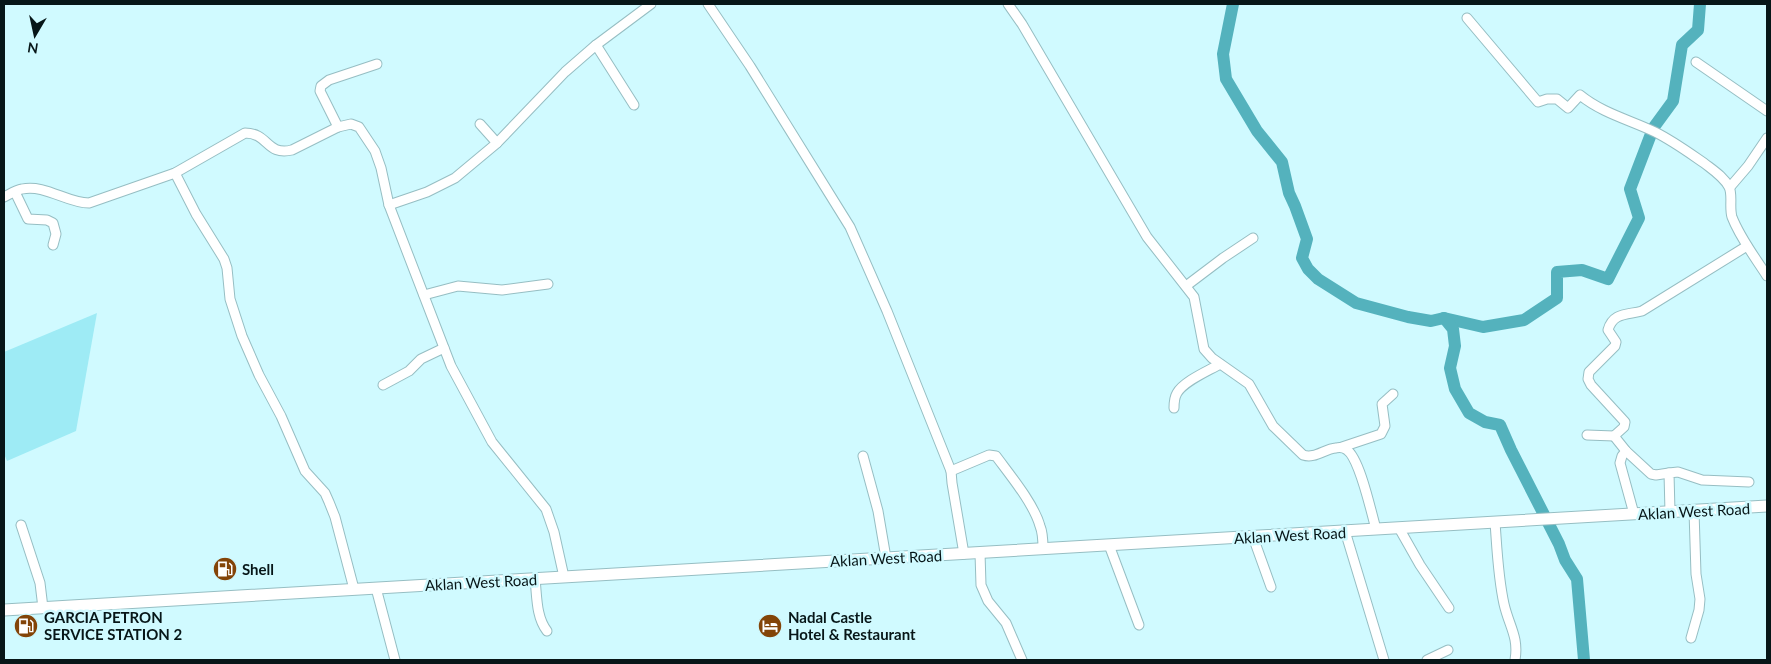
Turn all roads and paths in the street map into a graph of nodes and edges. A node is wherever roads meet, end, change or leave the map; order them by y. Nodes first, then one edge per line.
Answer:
1 (651, 4) edge
2 (708, 4) edge
3 (1008, 4) edge
4 (1467, 18) dead end
5 (596, 45) junction
6 (1696, 62) dead end
7 (377, 64) dead end
8 (634, 105) dead end
9 (1767, 111) edge
10 (480, 124) dead end
11 (338, 127) junction
12 (1767, 138) edge
13 (497, 143) junction
14 (175, 173) junction
15 (1730, 187) junction
16 (15, 192) junction
17 (4, 197) edge
18 (389, 205) junction
19 (1252, 238) dead end
20 (53, 245) dead end
21 (1747, 246) junction
22 (1767, 276) edge
23 (548, 284) dead end
24 (1186, 286) junction
25 (424, 295) junction
26 (444, 348) junction
27 (1220, 364) junction
28 (383, 385) dead end
29 (1393, 394) dead end
30 (1174, 408) dead end
31 (1587, 435) dead end
32 (1614, 436) junction
33 (1342, 447) junction
34 (1626, 451) junction
35 (863, 456) dead end
36 (951, 471) junction
37 (1669, 473) junction
38 (1749, 482) dead end
39 (1767, 506) edge
40 (1694, 511) junction
41 (1670, 512) junction
42 (1634, 514) junction
43 (1494, 522) junction
44 (21, 525) dead end
45 (1399, 528) junction
46 (1376, 529) junction
47 (1345, 531) junction
48 (1253, 537) junction
49 (1109, 545) junction
50 (1043, 549) junction
51 (980, 552) junction
52 (964, 554) junction
53 (886, 558) junction
54 (564, 577) junction
55 (535, 579) junction
56 (1271, 587) dead end
57 (354, 588) junction
58 (376, 588) junction
59 (43, 608) junction
60 (1449, 608) dead end
61 (4, 610) edge
62 (1139, 625) dead end
63 (547, 631) dead end
64 (1691, 638) dead end
65 (1448, 650) dead end
66 (395, 660) edge
67 (1022, 660) edge
68 (1384, 660) edge
69 (1427, 660) edge
70 (1515, 660) edge

1 - 5 street
2 - 36 street
3 - 24 street
4 - 15 street
5 - 8 street
5 - 13 street
6 - 9 street
7 - 11 street
10 - 13 street
11 - 14 street
11 - 18 street
12 - 15 street
13 - 18 street
14 - 16 street
14 - 57 street
15 - 21 street
16 - 17 street
16 - 20 street
18 - 25 street
19 - 24 street
21 - 22 street
21 - 32 street
23 - 25 street
24 - 27 street
25 - 26 street
26 - 28 street
26 - 54 street
27 - 30 street
27 - 33 street
29 - 33 street
31 - 32 street
32 - 34 street
33 - 46 street
34 - 37 street
34 - 42 street
35 - 53 street
36 - 50 street
36 - 52 street
37 - 38 street
37 - 41 street
39 - 40 main road, Aklan West Road
40 - 41 main road, Aklan West Road
40 - 64 street
41 - 42 main road, Aklan West Road
42 - 43 main road, Aklan West Road
43 - 45 main road, Aklan West Road
43 - 70 street
44 - 59 street
45 - 46 main road, Aklan West Road
45 - 60 street
46 - 47 main road, Aklan West Road
47 - 48 main road, Aklan West Road
47 - 68 street
48 - 49 main road, Aklan West Road
48 - 56 street
49 - 50 main road, Aklan West Road
49 - 62 street
50 - 51 main road, Aklan West Road
51 - 52 main road, Aklan West Road
51 - 67 street
52 - 53 main road, Aklan West Road
53 - 54 main road, Aklan West Road
54 - 55 main road, Aklan West Road
55 - 58 main road, Aklan West Road
55 - 63 street
57 - 58 main road, Aklan West Road
57 - 59 main road, Aklan West Road
58 - 66 street
59 - 61 main road, Aklan West Road
65 - 69 street

